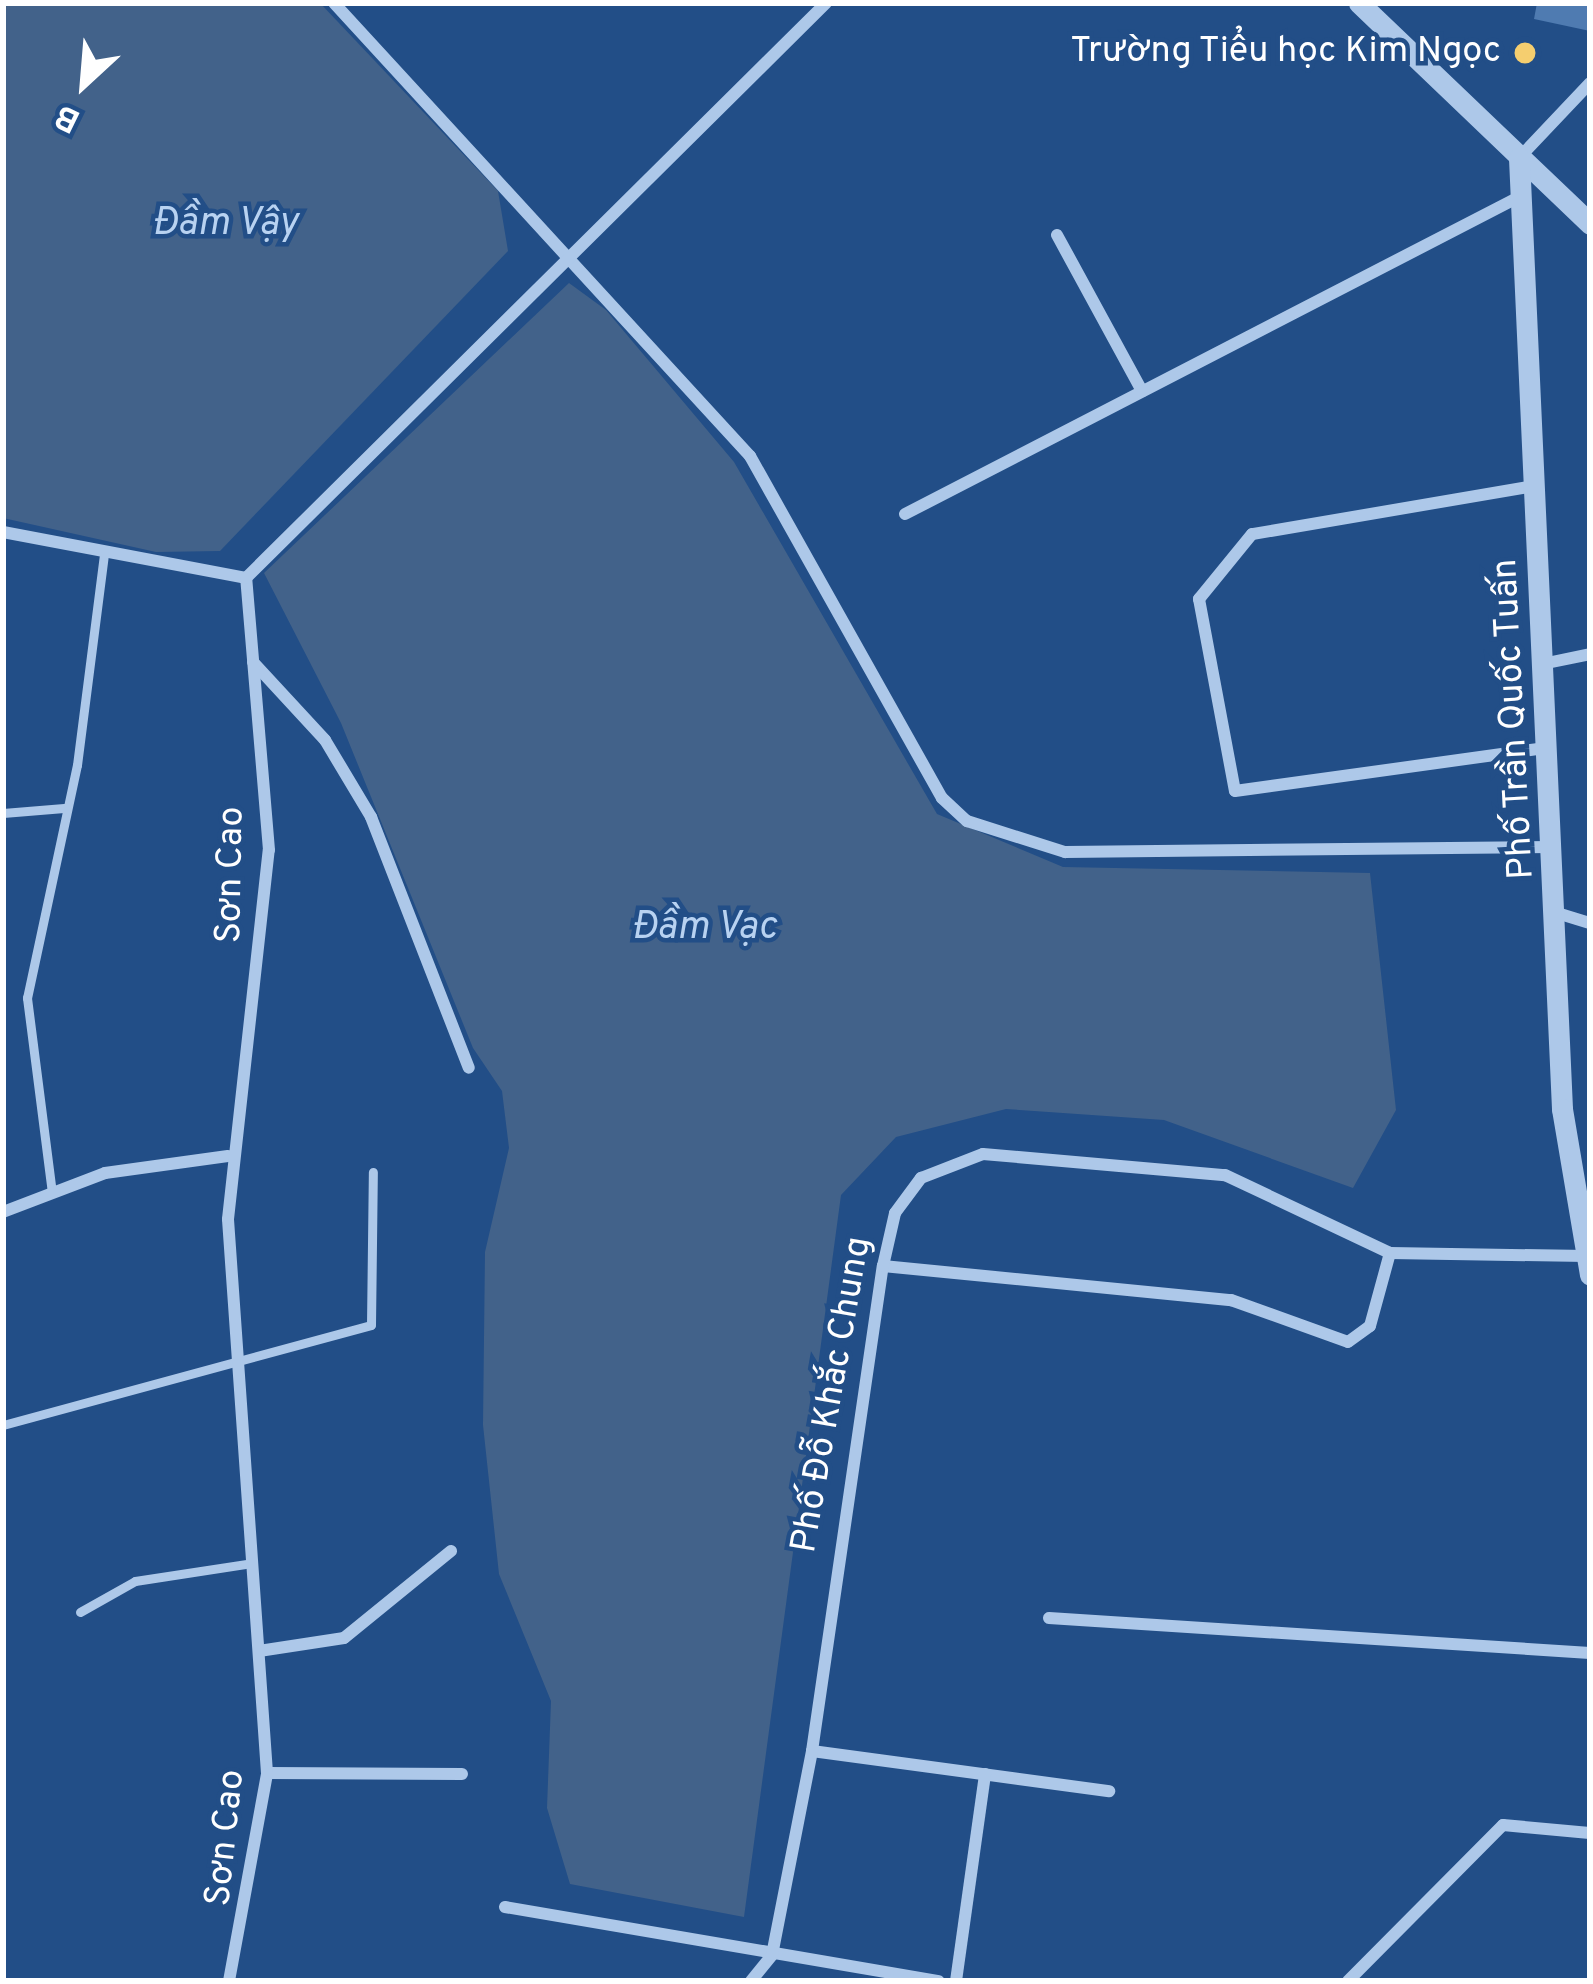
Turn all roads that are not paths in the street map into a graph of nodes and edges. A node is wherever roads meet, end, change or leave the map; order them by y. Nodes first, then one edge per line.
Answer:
1 (334, 3) edge
2 (826, 3) edge
3 (1359, 3) edge
4 (1590, 82) edge
5 (1519, 158) junction
6 (1519, 197) junction
7 (1590, 224) edge
8 (1058, 235) dead end
9 (577, 258) junction
10 (1142, 391) junction
11 (1535, 485) junction
12 (905, 514) dead end
13 (3, 532) edge
14 (104, 554) junction
15 (246, 578) junction
16 (1590, 654) edge
17 (253, 661) junction
18 (1547, 663) junction
19 (1553, 747) junction
20 (64, 808) junction
21 (3, 813) edge
22 (1556, 847) junction
23 (1557, 913) junction
24 (1590, 923) edge
25 (469, 1068) dead end
26 (228, 1156) junction
27 (374, 1172) dead end
28 (52, 1193) junction
29 (3, 1212) edge
30 (1390, 1253) junction
31 (883, 1266) junction
32 (1588, 1266) edge
33 (237, 1362) junction
34 (3, 1424) edge
35 (452, 1550) dead end
36 (253, 1563) junction
37 (80, 1612) dead end
38 (1049, 1618) dead end
39 (259, 1651) junction
40 (1590, 1653) edge
41 (812, 1751) junction
42 (267, 1773) junction
43 (462, 1774) dead end
44 (985, 1774) junction
45 (1109, 1791) dead end
46 (1590, 1833) edge
47 (505, 1907) dead end
48 (772, 1955) junction
49 (229, 1981) edge
50 (751, 1981) edge
51 (939, 1981) edge
52 (956, 1981) edge
53 (1348, 1981) edge

1 - 9 street
2 - 9 street
3 - 5 street
4 - 5 street
5 - 6 street, Phố Trần Quốc Tuấn
5 - 7 street
6 - 10 street
6 - 11 street, Phố Trần Quốc Tuấn
8 - 10 street
9 - 15 street
9 - 22 street
10 - 12 street
11 - 18 street, Phố Trần Quốc Tuấn
11 - 19 street
13 - 14 street
14 - 15 street
14 - 20 lane
15 - 17 street, Sơn Cao
16 - 18 street
17 - 25 street
17 - 26 street, Sơn Cao
18 - 19 street, Phố Trần Quốc Tuấn
19 - 22 street, Phố Trần Quốc Tuấn
20 - 21 lane
20 - 28 lane
22 - 23 street, Phố Trần Quốc Tuấn
23 - 24 street
23 - 32 street, Phố Trần Quốc Tuấn
26 - 28 street
26 - 33 street, Sơn Cao
27 - 33 lane
28 - 29 street
30 - 31 street
30 - 31 street, Phố Đỗ Khắc Chung
30 - 32 street, Phố Đỗ Khắc Chung
31 - 41 street, Phố Đỗ Khắc Chung
33 - 34 lane
33 - 36 street, Sơn Cao
35 - 39 street
36 - 37 lane
36 - 39 street, Sơn Cao
38 - 40 street
39 - 42 street, Sơn Cao
41 - 44 street
41 - 48 street, Phố Đỗ Khắc Chung
42 - 43 street
42 - 49 street, Sơn Cao
44 - 45 street
44 - 52 street
46 - 53 street
47 - 48 street
48 - 50 street
48 - 51 street

